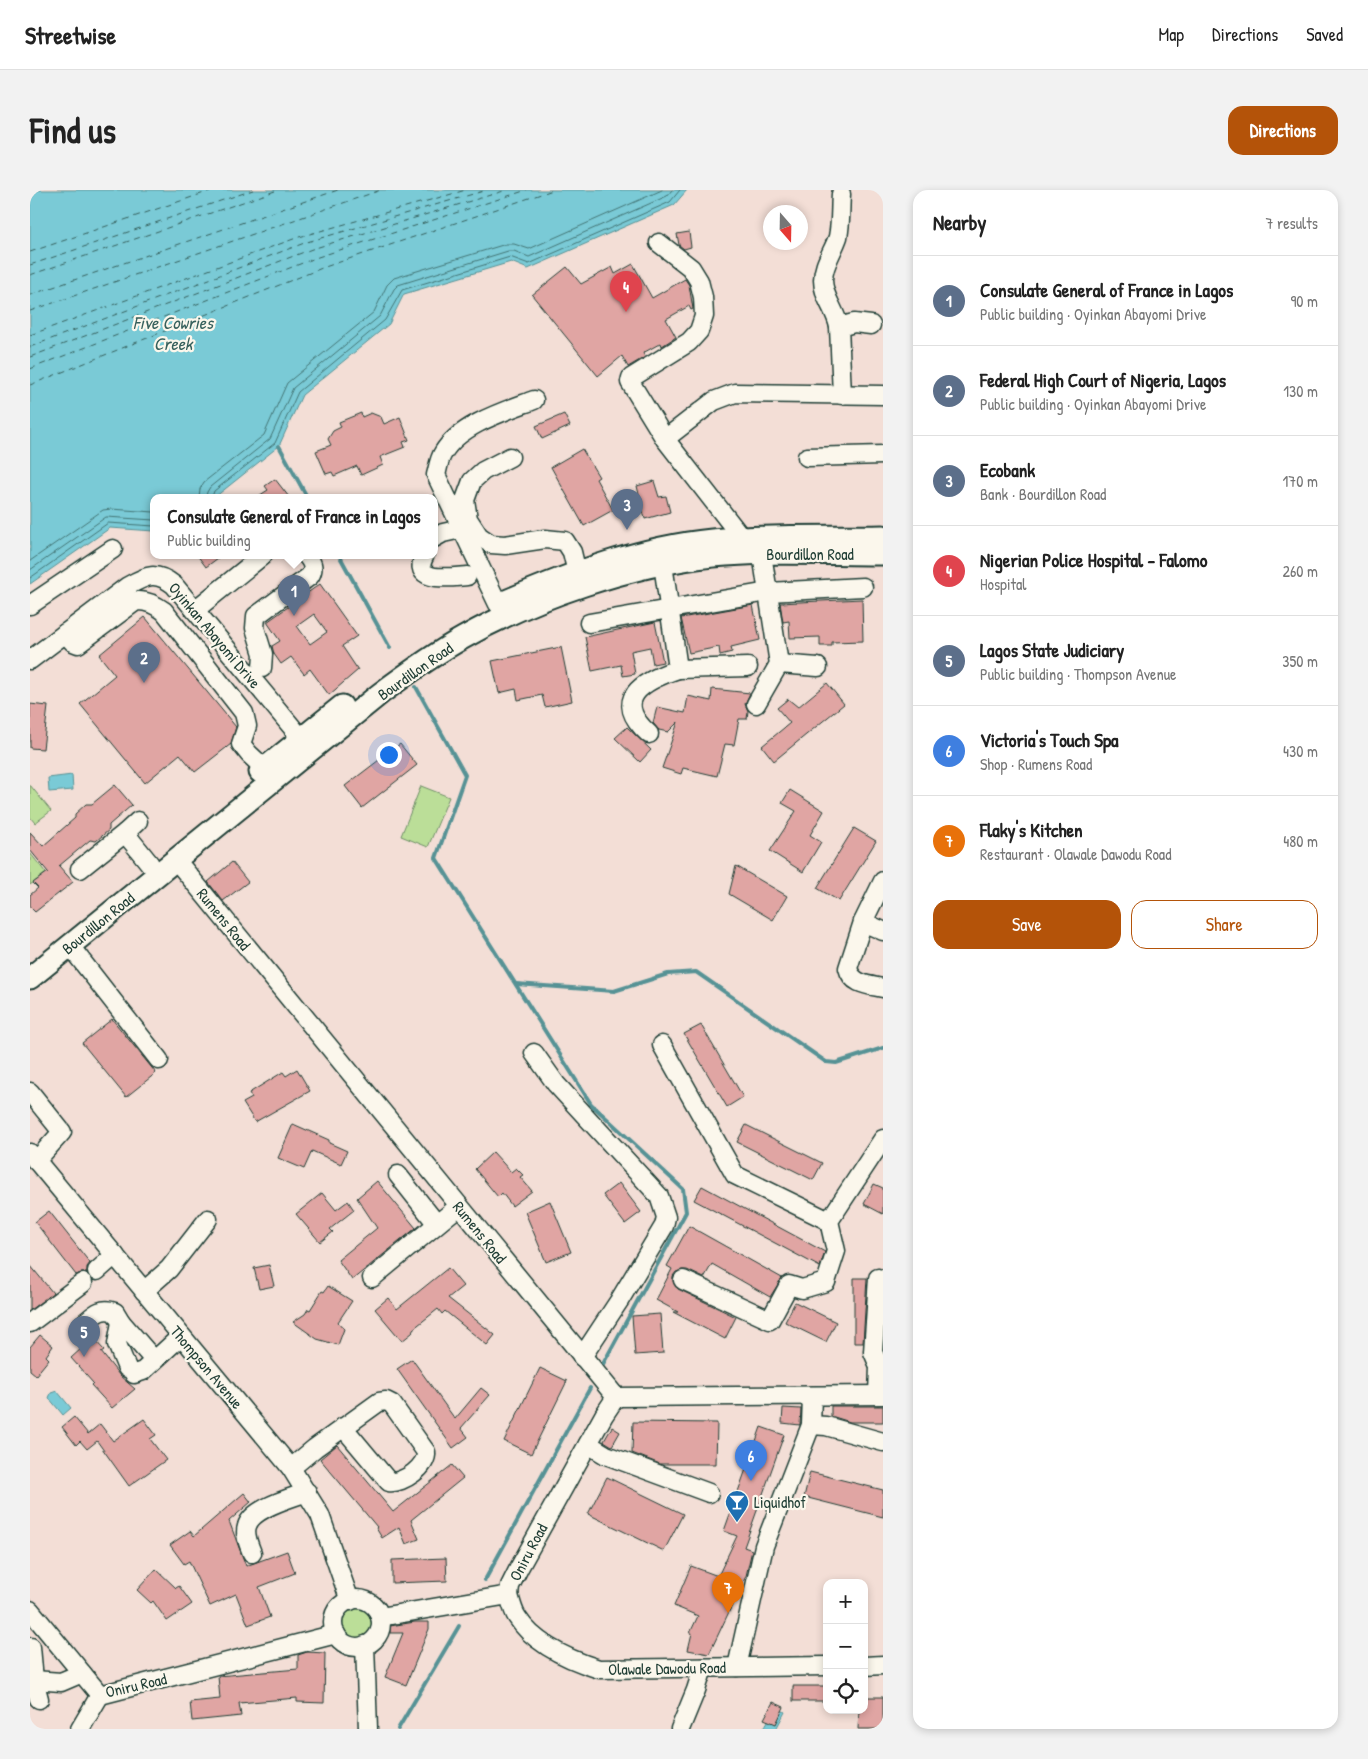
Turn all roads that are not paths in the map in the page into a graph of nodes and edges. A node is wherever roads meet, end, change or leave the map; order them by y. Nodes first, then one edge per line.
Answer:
1 (841, 194) dead end
2 (659, 243) dead end
3 (871, 325) dead end
4 (840, 327) junction
5 (842, 395) junction
6 (883, 395) edge
7 (534, 400) dead end
8 (665, 439) junction
9 (883, 455) edge
10 (510, 457) dead end
11 (807, 457) dead end
12 (461, 529) junction
13 (438, 536) edge
14 (883, 536) edge
15 (113, 549) dead end
16 (749, 549) junction
17 (883, 554) edge
18 (257, 559) edge
19 (310, 559) edge
20 (423, 559) edge
21 (663, 564) junction
22 (577, 573) junction
23 (467, 576) dead end
24 (862, 587) dead end
25 (768, 592) junction
26 (498, 604) junction
27 (30, 605) edge
28 (670, 609) junction
29 (195, 610) junction
30 (589, 623) dead end
31 (65, 633) junction
32 (30, 660) edge
33 (779, 664) junction
34 (818, 667) dead end
35 (262, 668) dead end
36 (748, 668) dead end
37 (678, 669) junction
38 (756, 704) dead end
39 (649, 734) dead end
40 (306, 743) junction
41 (264, 768) junction
42 (176, 860) junction
43 (150, 864) junction
44 (80, 868) dead end
45 (883, 881) edge
46 (863, 922) junction
47 (883, 931) edge
48 (70, 946) junction
49 (30, 960) edge
50 (30, 978) edge
51 (883, 988) edge
52 (662, 1045) dead end
53 (534, 1053) dead end
54 (159, 1060) dead end
55 (30, 1092) edge
56 (883, 1139) edge
57 (33, 1157) edge
58 (398, 1175) dead end
59 (459, 1206) junction
60 (208, 1219) dead end
61 (829, 1221) junction
62 (436, 1224) junction
63 (115, 1255) junction
64 (97, 1271) dead end
65 (372, 1278) dead end
66 (878, 1278) dead end
67 (683, 1280) dead end
68 (83, 1283) dead end
69 (144, 1291) junction
70 (121, 1322) junction
71 (30, 1323) edge
72 (82, 1325) dead end
73 (181, 1336) junction
74 (582, 1356) junction
75 (154, 1360) junction
76 (880, 1395) edge
77 (812, 1396) junction
78 (616, 1397) junction
79 (811, 1425) junction
80 (343, 1427) junction
81 (883, 1442) edge
82 (588, 1444) junction
83 (291, 1468) junction
84 (307, 1492) junction
85 (709, 1493) dead end
86 (252, 1553) dead end
87 (508, 1595) junction
88 (350, 1601) junction
89 (30, 1610) edge
90 (380, 1617) junction
91 (336, 1634) junction
92 (365, 1645) junction
93 (32, 1647) dead end
94 (823, 1666) edge
95 (868, 1666) edge
96 (883, 1666) edge
97 (737, 1667) junction
98 (703, 1668) junction
99 (82, 1673) junction
100 (34, 1680) junction
101 (100, 1695) junction
102 (39, 1699) dead end
103 (80, 1729) edge
104 (368, 1729) edge
105 (680, 1729) edge

1 - 4 street
2 - 8 street
3 - 4 street
4 - 5 street
5 - 6 street
5 - 8 street
7 - 12 street
8 - 16 street
9 - 11 street
10 - 22 street
12 - 13 street
12 - 26 street
14 - 16 main road, Bourdillon Road
15 - 27 street
16 - 17 main road, Bourdillon Road
16 - 21 main road, Bourdillon Road
16 - 22 main road, Bourdillon Road
16 - 25 street
18 - 29 street
19 - 35 street
20 - 23 street
21 - 28 street
21 - 40 main road, Bourdillon Road
22 - 26 main road, Bourdillon Road
24 - 25 street
25 - 28 street
25 - 33 street
26 - 40 main road, Bourdillon Road
28 - 30 street
28 - 37 street
29 - 31 street, Oyinkan Abayomi Drive
29 - 40 street, Oyinkan Abayomi Drive
31 - 32 street, Oyinkan Abayomi Drive
31 - 41 street
33 - 34 street
33 - 38 street
36 - 37 street
37 - 39 street
40 - 41 main road, Bourdillon Road
40 - 42 main road, Bourdillon Road
41 - 43 main road, Bourdillon Road
42 - 48 main road, Bourdillon Road
42 - 59 street, Rumens Road
43 - 44 street
43 - 49 main road, Bourdillon Road
45 - 46 street
46 - 47 street
46 - 51 street
48 - 50 main road, Bourdillon Road
48 - 54 street
52 - 61 street
53 - 74 street
55 - 57 street
56 - 61 street
57 - 63 street, Thompson Avenue
58 - 62 street
59 - 62 street
59 - 74 street, Rumens Road
60 - 69 street
61 - 67 street
62 - 65 street
63 - 64 street
63 - 69 street, Thompson Avenue
66 - 76 street
68 - 71 street
69 - 73 street, Thompson Avenue
70 - 72 street
70 - 75 street
70 - 75 street
73 - 75 street
73 - 83 street, Thompson Avenue
74 - 78 street, Rumens Road
76 - 77 street
77 - 78 street
77 - 79 street
78 - 82 street, Oniru Road
79 - 81 street
79 - 97 street
80 - 80 street
80 - 83 street
82 - 85 street
82 - 87 street, Oniru Road
83 - 84 street, Thompson Avenue
84 - 86 street
84 - 88 street, Thompson Avenue
87 - 90 street, Oniru Road
87 - 98 street, Olawale Dawodu Road
88 - 90 street
88 - 91 street
89 - 99 street, Oniru Road
90 - 92 street
91 - 92 street
91 - 101 street, Oniru Road
92 - 104 street
93 - 100 street
94 - 97 street, Olawale Dawodu Road
95 - 96 street
97 - 98 street, Olawale Dawodu Road
98 - 105 street
99 - 100 street
99 - 101 street, Oniru Road
100 - 102 street
101 - 103 street

